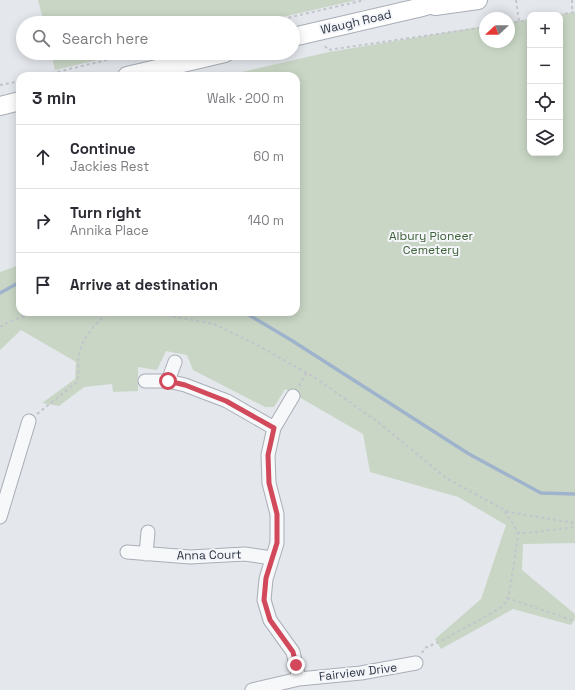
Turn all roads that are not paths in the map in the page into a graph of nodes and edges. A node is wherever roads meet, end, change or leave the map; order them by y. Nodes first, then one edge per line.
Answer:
1 (447, 0) edge
2 (478, 0) edge
3 (418, 8) junction
4 (300, 35) edge
5 (195, 60) edge
6 (144, 72) edge
7 (16, 102) edge
8 (0, 106) edge
9 (175, 362) dead end
10 (146, 381) dead end
11 (168, 381) junction
12 (293, 396) dead end
13 (29, 421) road end
14 (274, 428) junction
15 (0, 517) edge
16 (148, 532) dead end
17 (127, 552) dead end
18 (146, 554) junction
19 (272, 558) junction
20 (416, 663) road end
21 (299, 679) junction
22 (252, 690) edge

1 - 3 main road, Waugh Road
2 - 3 main road, Waugh Road
3 - 4 main road, Waugh Road
5 - 6 main road
7 - 8 main road
9 - 11 street
10 - 11 street
11 - 14 street
12 - 14 street
13 - 15 street
14 - 19 street
16 - 18 street
17 - 18 street, Anna Court
18 - 19 street, Anna Court
19 - 21 street
20 - 21 street, Fairview Drive
21 - 22 street, Fairview Drive

